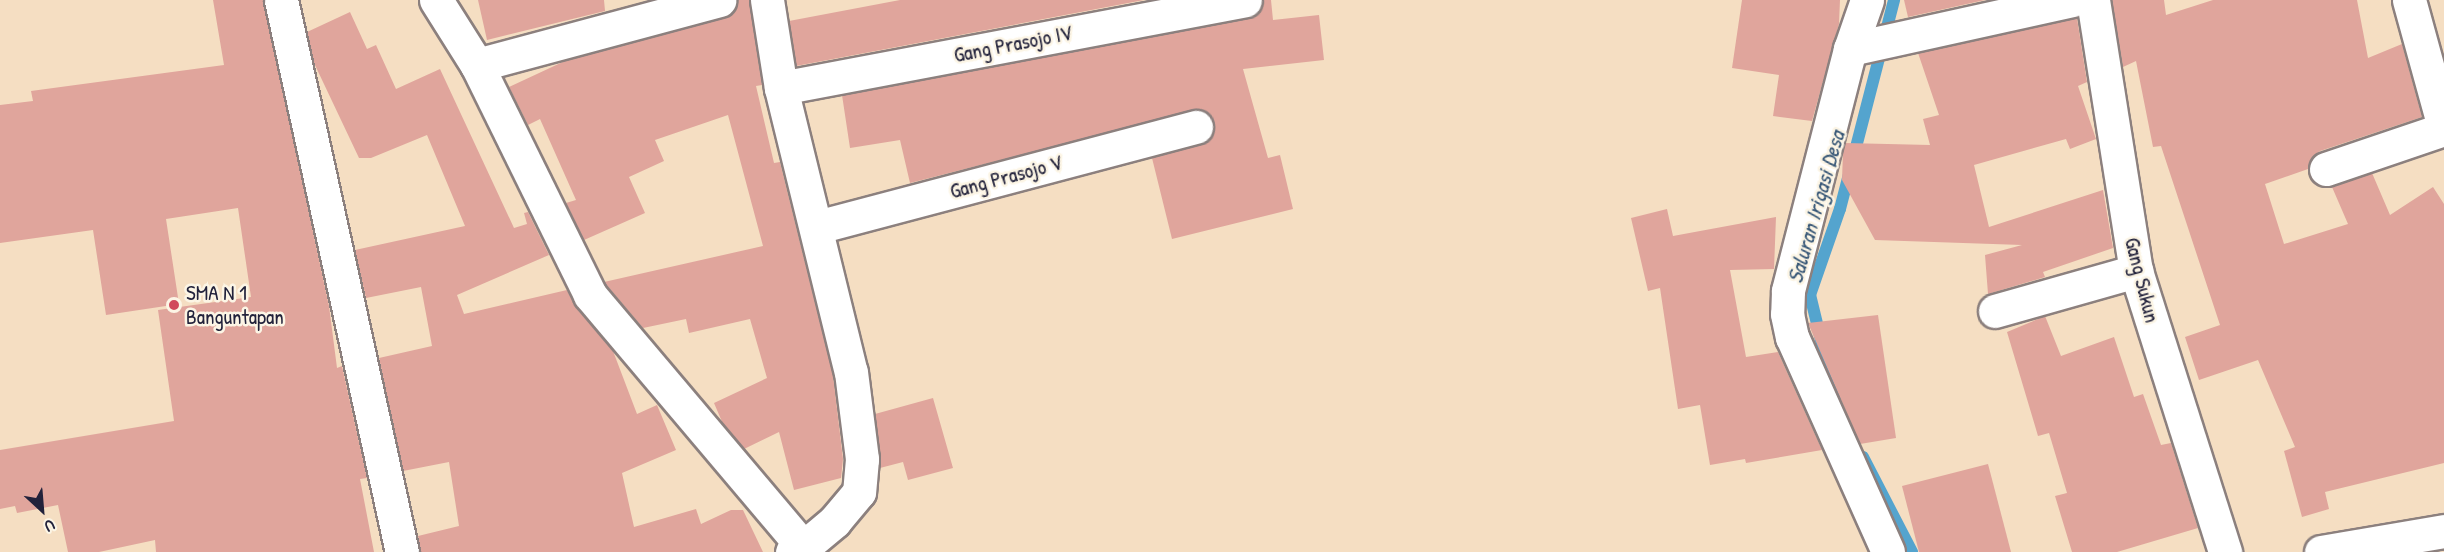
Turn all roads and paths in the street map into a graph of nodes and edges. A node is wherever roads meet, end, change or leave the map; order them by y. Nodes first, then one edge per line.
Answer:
1 (281, 0) edge
2 (436, 0) edge
3 (719, 0) edge
4 (767, 0) edge
5 (1245, 0) edge
6 (1867, 0) edge
7 (2072, 0) edge
8 (2093, 0) edge
9 (2409, 0) edge
10 (1850, 49) junction
11 (477, 65) junction
12 (781, 88) junction
13 (1196, 128) dead end
14 (2444, 128) edge
15 (2326, 169) dead end
16 (817, 227) junction
17 (2136, 271) junction
18 (1995, 311) dead end
19 (2444, 531) edge
20 (2377, 548) edge
21 (801, 550) edge
22 (402, 552) edge
23 (1888, 552) edge
24 (2225, 552) edge
25 (2321, 552) edge

1 - 22 street
2 - 11 street
3 - 11 street
4 - 12 street
5 - 12 street, Gang Prasojo IV
6 - 10 street
7 - 10 street
8 - 17 street, Gang Sukun
9 - 14 street
10 - 23 street
11 - 21 street
12 - 16 street
13 - 16 street, Gang Prasojo V
14 - 15 street
16 - 21 street
17 - 18 street
17 - 24 street, Gang Sukun
19 - 20 street
20 - 25 street

